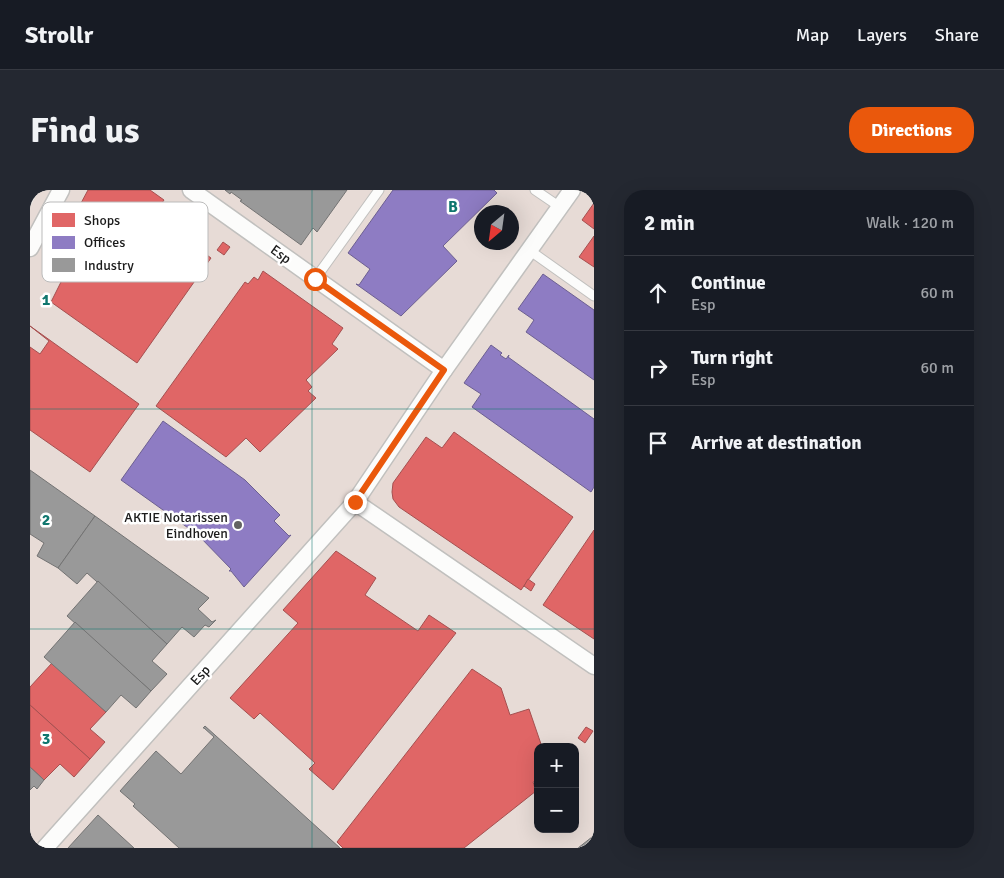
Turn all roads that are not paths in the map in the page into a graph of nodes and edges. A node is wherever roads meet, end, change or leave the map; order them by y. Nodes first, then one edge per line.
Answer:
1 (61, 190) edge
2 (191, 190) edge
3 (379, 190) edge
4 (535, 190) edge
5 (572, 190) edge
6 (55, 202) edge
7 (208, 202) edge
8 (208, 202) edge
9 (560, 207) junction
10 (42, 226) edge
11 (30, 248) edge
12 (529, 250) junction
13 (315, 279) junction
14 (594, 296) edge
15 (444, 370) junction
16 (355, 502) junction
17 (594, 666) edge
18 (45, 848) edge

1 - 6 street
2 - 8 street, Esp
3 - 13 lane
4 - 9 lane
5 - 9 street, Esp
7 - 13 street, Esp
9 - 12 street, Esp
10 - 11 street
12 - 14 lane
12 - 15 street, Esp
13 - 15 street, Esp
15 - 16 street, Esp
16 - 17 street
16 - 18 street, Esp

